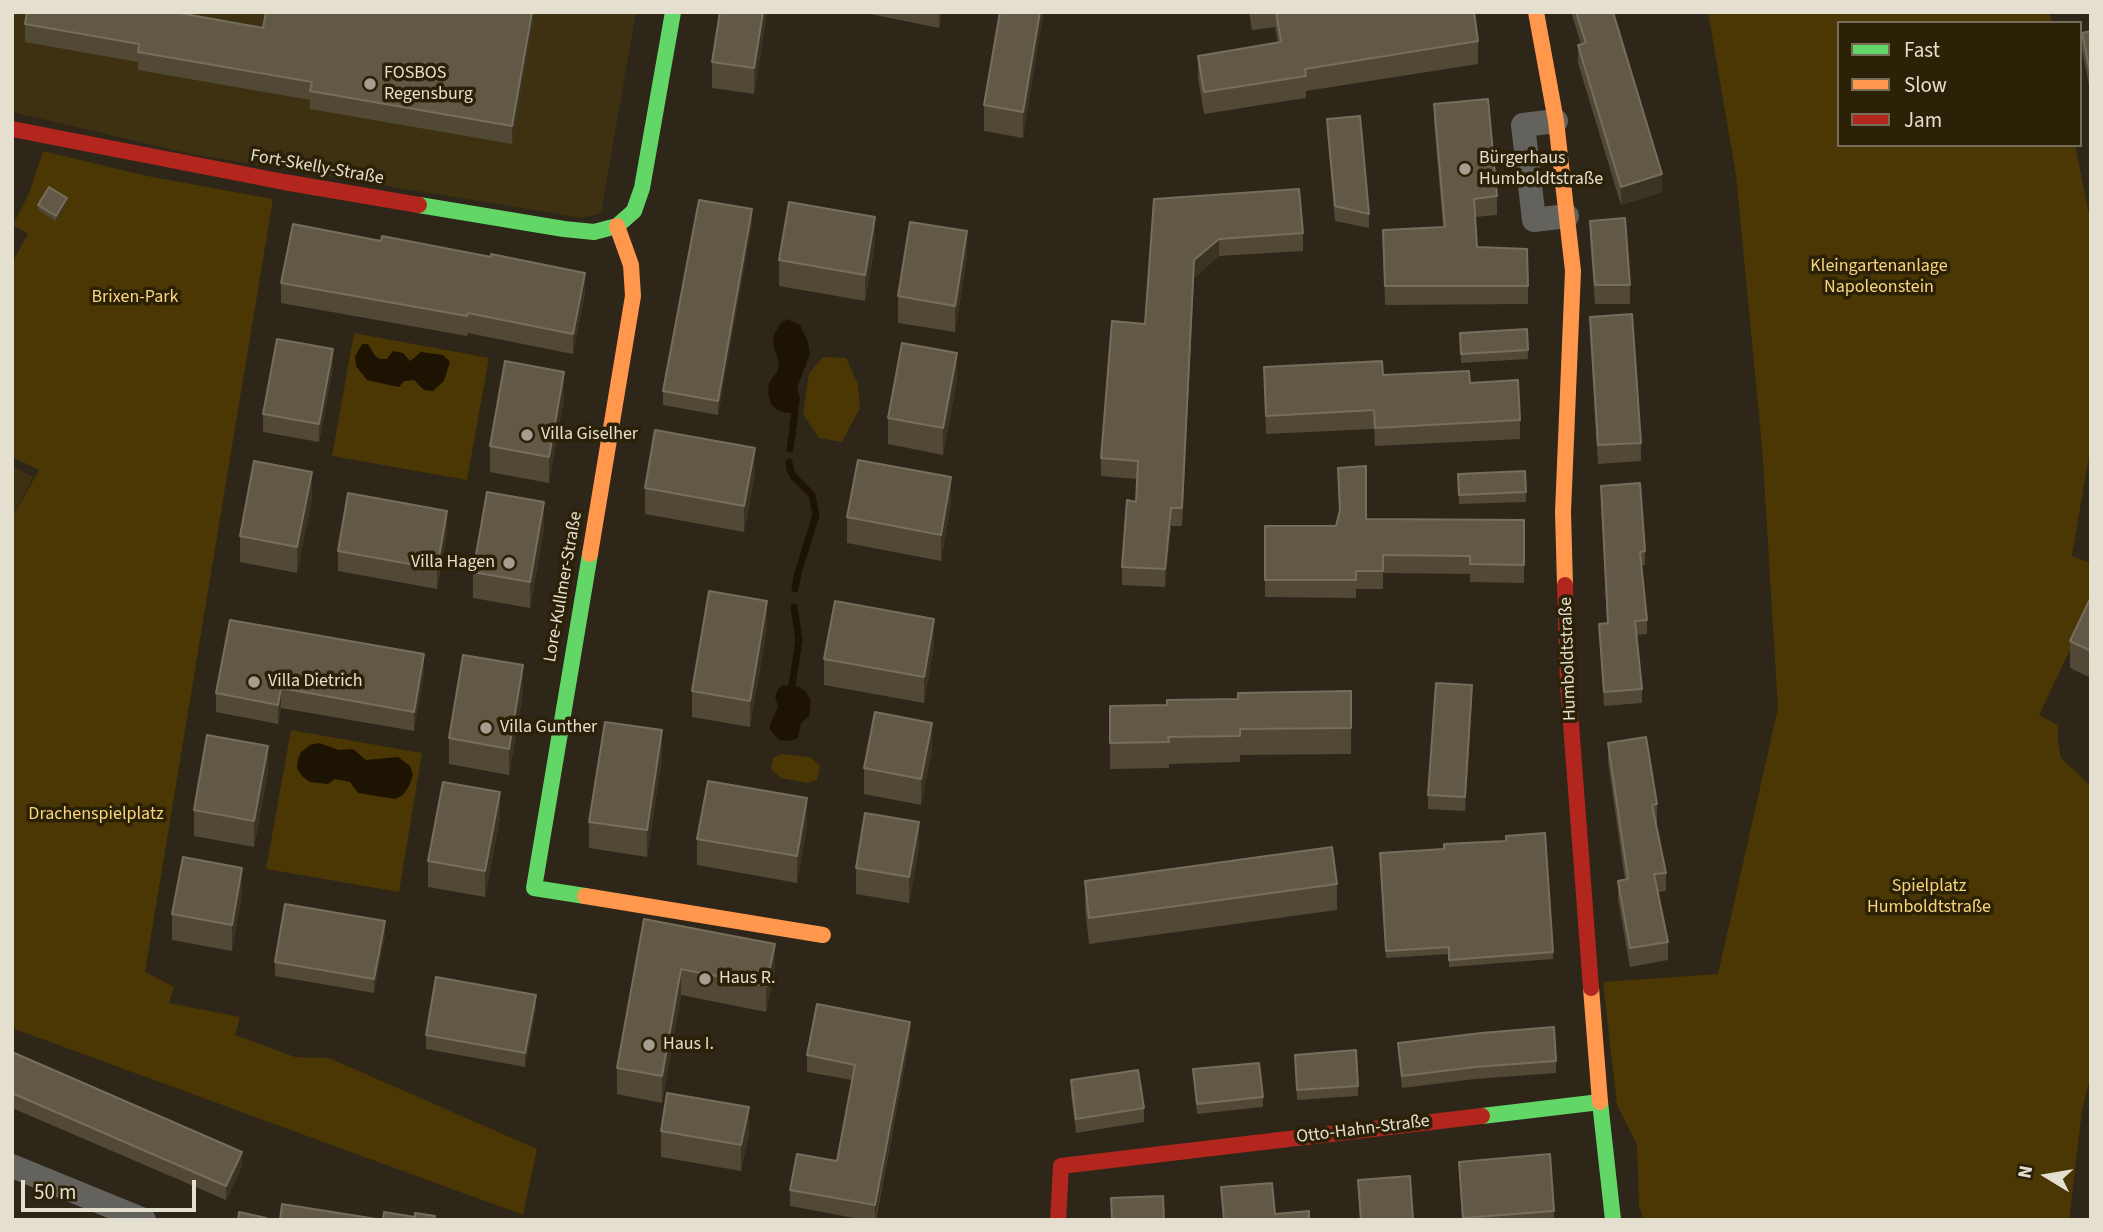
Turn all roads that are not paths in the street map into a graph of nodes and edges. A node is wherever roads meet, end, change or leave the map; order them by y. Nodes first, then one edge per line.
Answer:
1 (673, 12) edge
2 (1536, 12) edge
3 (1556, 121) junction
4 (13, 133) edge
5 (1567, 216) junction
6 (617, 226) junction
7 (823, 935) dead end
8 (1600, 1102) junction
9 (12, 1166) edge
10 (144, 1220) edge
11 (1058, 1220) edge
12 (1613, 1220) edge

1 - 6 street
2 - 3 street, Humboldtstraße
3 - 5 street, Humboldtstraße
3 - 5 street
4 - 6 street, Fort-Skelly-Straße
5 - 8 street, Humboldtstraße
6 - 7 street, Lore-Kullmer-Straße
8 - 11 street, Otto-Hahn-Straße
8 - 12 street
9 - 10 street

